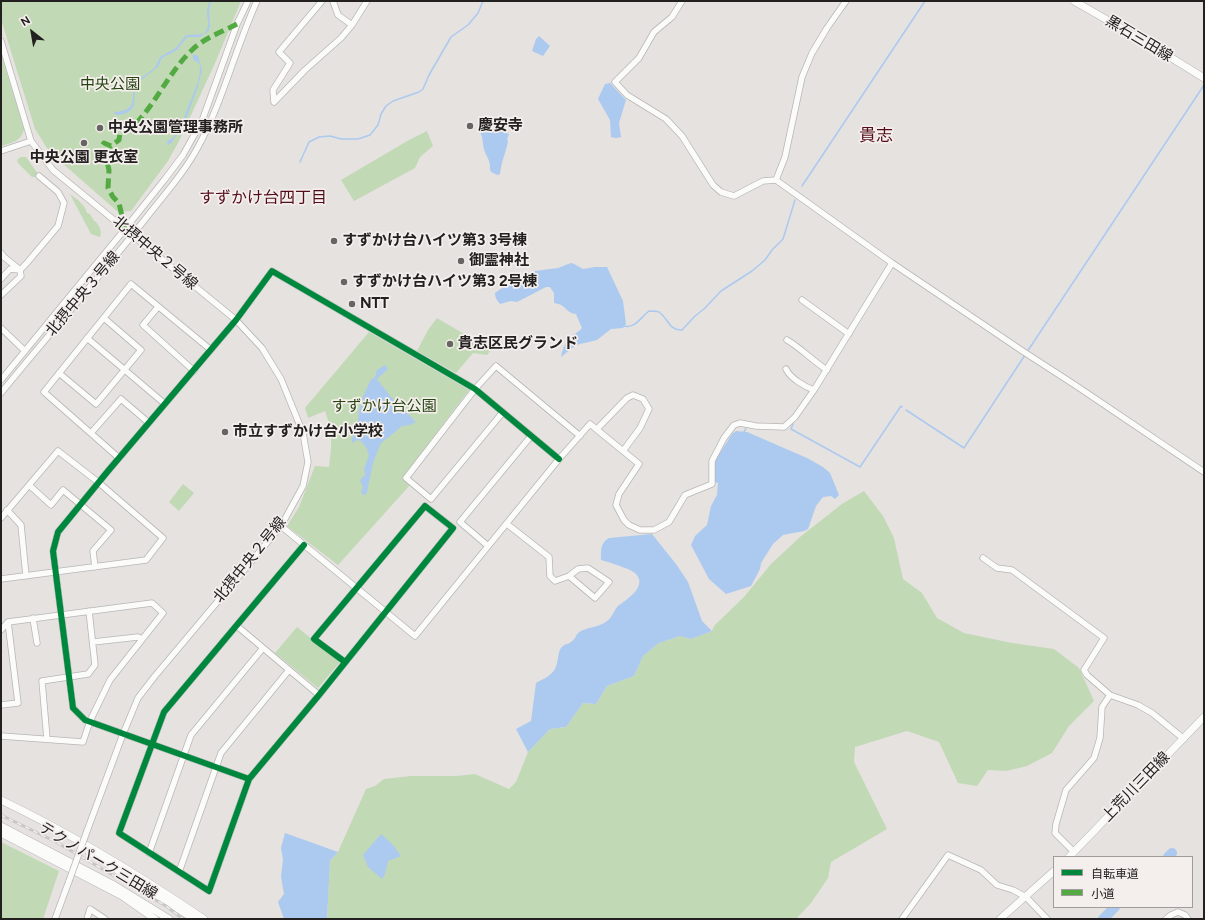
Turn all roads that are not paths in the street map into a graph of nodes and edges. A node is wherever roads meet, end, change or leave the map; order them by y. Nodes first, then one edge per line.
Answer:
1 (248, 1) edge
2 (257, 1) edge
3 (322, 1) edge
4 (333, 1) edge
5 (367, 1) edge
6 (682, 1) edge
7 (846, 1) edge
8 (1074, 1) edge
9 (352, 25) junction
10 (1, 41) edge
11 (1204, 78) edge
12 (31, 141) junction
13 (1, 151) edge
14 (39, 176) dead end
15 (776, 180) junction
16 (126, 229) junction
17 (132, 235) junction
18 (1, 253) edge
19 (892, 262) junction
20 (20, 270) junction
21 (1, 279) edge
22 (1, 295) edge
23 (802, 300) dead end
24 (158, 306) junction
25 (104, 318) junction
26 (236, 320) junction
27 (1, 328) edge
28 (849, 334) junction
29 (87, 338) junction
30 (787, 340) dead end
31 (211, 350) junction
32 (25, 352) junction
33 (786, 369) dead end
34 (125, 370) junction
35 (827, 370) junction
36 (194, 371) junction
37 (59, 373) junction
38 (1, 380) edge
39 (475, 389) junction
40 (814, 390) junction
41 (1, 393) edge
42 (165, 404) junction
43 (503, 412) junction
44 (149, 423) junction
45 (597, 430) junction
46 (91, 433) junction
47 (531, 436) junction
48 (580, 436) junction
49 (623, 451) junction
50 (119, 458) junction
51 (559, 459) junction
52 (1204, 472) edge
53 (98, 482) junction
54 (29, 485) junction
55 (81, 504) junction
56 (7, 510) junction
57 (1, 518) edge
58 (507, 524) junction
59 (280, 526) junction
60 (304, 545) junction
61 (488, 546) junction
62 (983, 558) dead end
63 (95, 567) junction
64 (55, 572) junction
65 (26, 576) junction
66 (569, 576) junction
67 (1, 579) edge
68 (356, 587) junction
69 (89, 611) junction
70 (385, 613) junction
71 (60, 614) junction
72 (33, 618) junction
73 (8, 622) junction
74 (236, 626) junction
75 (1, 630) edge
76 (142, 640) junction
77 (93, 642) junction
78 (37, 643) dead end
79 (263, 648) junction
80 (345, 662) junction
81 (289, 670) junction
82 (69, 677) junction
83 (319, 695) junction
84 (1110, 695) junction
85 (1, 704) edge
86 (1204, 717) edge
87 (90, 721) junction
88 (123, 734) junction
89 (1, 736) edge
90 (47, 739) junction
91 (1184, 739) junction
92 (151, 744) junction
93 (183, 755) junction
94 (216, 767) junction
95 (249, 779) junction
96 (1, 800) edge
97 (1, 805) edge
98 (1, 826) edge
99 (1, 832) edge
100 (43, 847) junction
101 (1074, 852) junction
102 (148, 853) junction
103 (1070, 856) edge
104 (179, 872) junction
105 (1053, 872) edge
106 (1026, 897) junction
107 (55, 919) edge
108 (87, 919) edge
109 (105, 919) edge
110 (155, 919) edge
111 (169, 919) edge
112 (194, 919) edge
113 (204, 919) edge
114 (902, 919) edge
115 (1000, 919) edge
116 (1047, 919) edge
117 (1166, 919) edge
118 (1188, 919) edge

1 - 16 street, 北摂中央３号線
2 - 17 street, 北摂中央３号線
3 - 9 street
4 - 9 street
5 - 9 street
6 - 15 street
7 - 15 street
8 - 11 main road, 黒石三田線
10 - 12 street, 北摂中央２号線
12 - 13 street
12 - 16 street, 北摂中央２号線
14 - 20 street
15 - 19 street
16 - 17 street, 北摂中央２号線
16 - 32 street, 北摂中央３号線
17 - 26 street, 北摂中央２号線
17 - 41 street, 北摂中央３号線
18 - 20 street
19 - 28 street
19 - 52 street
20 - 21 street
20 - 22 street
23 - 28 street
24 - 25 street
24 - 31 street
24 - 36 street
25 - 29 street
25 - 34 street
26 - 31 street
26 - 39 street
26 - 59 street, 北摂中央２号線
27 - 32 street
28 - 35 street
29 - 34 street
29 - 37 street
30 - 35 street
31 - 36 street
32 - 38 street, 北摂中央３号線
33 - 40 street
34 - 37 street
34 - 42 street
35 - 40 street
36 - 42 street
37 - 46 street
39 - 43 street
39 - 43 street
39 - 48 street
40 - 49 street
42 - 44 street
43 - 47 street
44 - 46 street
44 - 50 street
45 - 48 street
45 - 49 street
45 - 49 street
46 - 50 street
47 - 51 street
47 - 61 street
48 - 51 street
50 - 53 street
51 - 58 street
53 - 54 street
53 - 55 street
53 - 63 street
54 - 55 street
54 - 56 street
55 - 63 street
55 - 64 street
56 - 57 street
56 - 65 street
58 - 61 street
58 - 66 street
59 - 60 street
59 - 88 street, 北摂中央２号線
60 - 68 street
60 - 74 street
61 - 70 street
62 - 84 street
63 - 64 street
64 - 65 street
64 - 71 street
65 - 67 street
66 - 66 street
68 - 70 street
68 - 70 street
68 - 80 street
69 - 71 street
69 - 76 street
69 - 77 street
70 - 80 street
71 - 72 street
71 - 82 street
72 - 73 street
72 - 78 street
73 - 75 street
73 - 85 street
74 - 79 street
74 - 92 street
76 - 77 street
76 - 87 street
77 - 82 street
79 - 81 street
79 - 93 street
80 - 83 street
81 - 83 street
81 - 94 street
82 - 87 street
82 - 90 street
83 - 95 street
84 - 91 street
84 - 101 street
86 - 91 main road, 上荒川三田線
87 - 88 street
87 - 90 street
88 - 92 street
88 - 107 street, 北摂中央２号線, bridge
89 - 90 street
91 - 101 main road, 上荒川三田線
92 - 93 street
92 - 102 street
93 - 94 street
93 - 102 street
94 - 95 street
94 - 104 street
95 - 104 street
96 - 113 main road
97 - 112 main road, テクノパーク三田線
98 - 100 main road, テクノパーク三田線
99 - 100 main road
99 - 110 main road
100 - 111 main road, テクノパーク三田線
101 - 103 main road, 上荒川三田線
102 - 104 street
105 - 106 main road
106 - 114 street
106 - 115 main road
106 - 116 street
108 - 109 street
117 - 118 street

